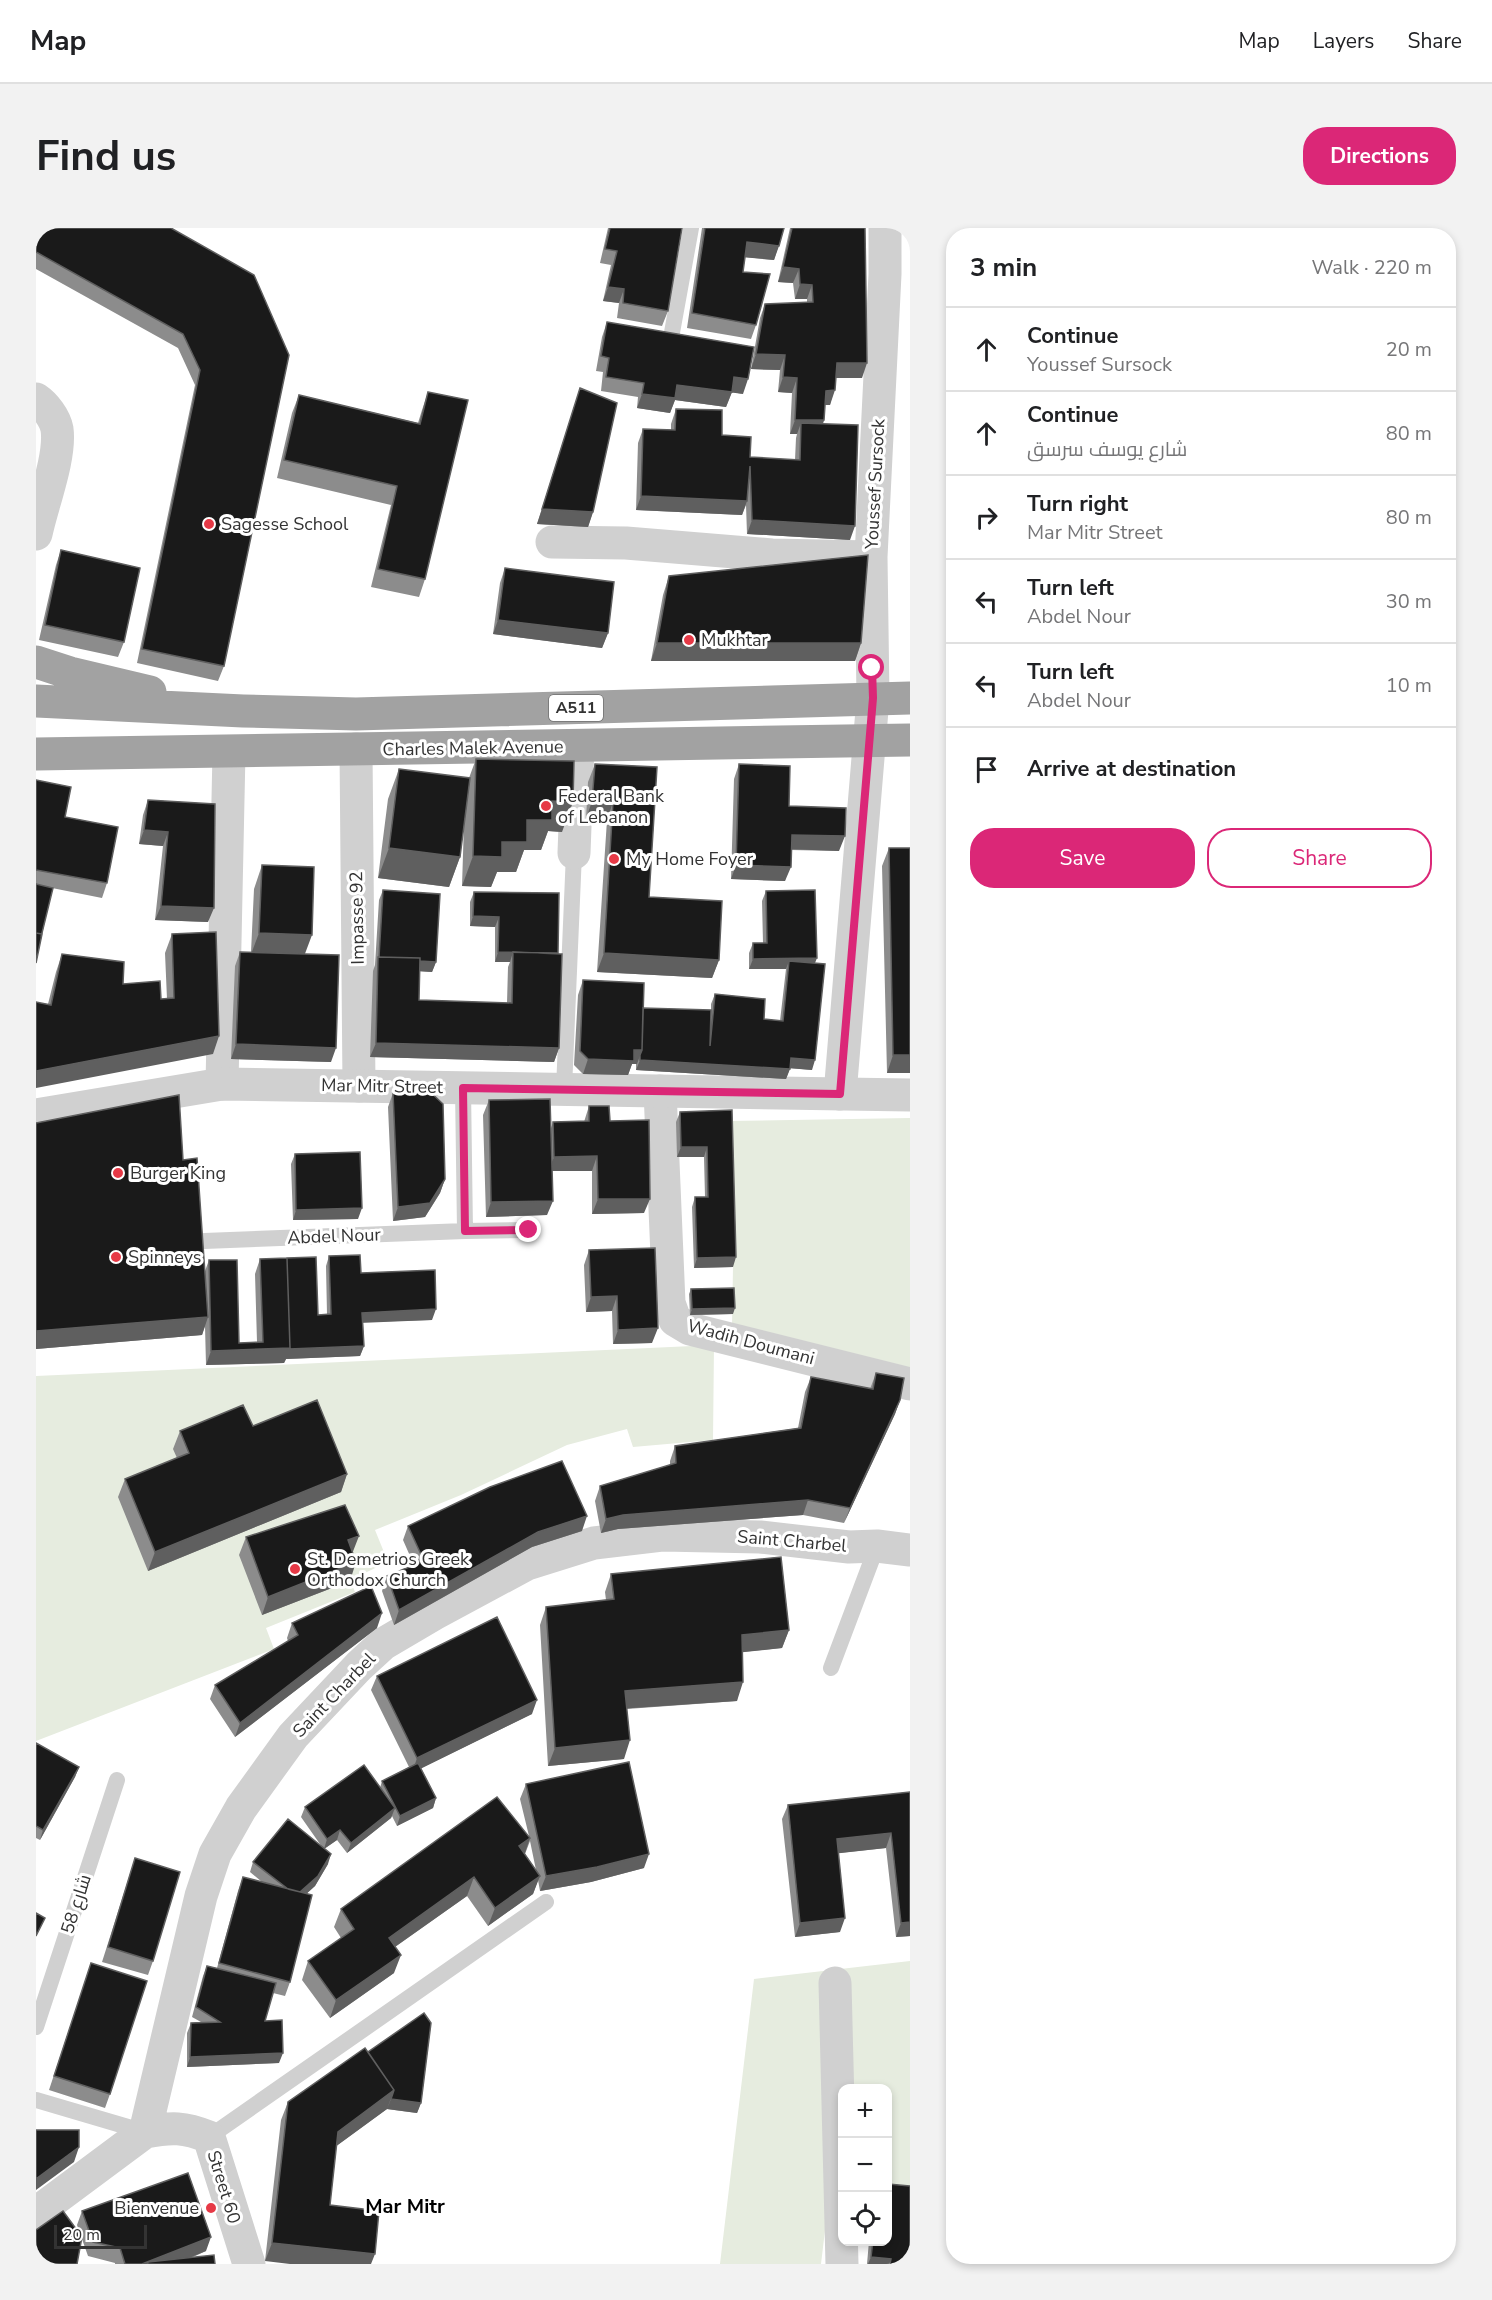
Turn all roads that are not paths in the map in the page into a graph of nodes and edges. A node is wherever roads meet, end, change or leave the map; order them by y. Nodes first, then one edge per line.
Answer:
1 (691, 228) edge
2 (885, 228) edge
3 (897, 271) edge
4 (671, 338) edge
5 (36, 399) edge
6 (36, 534) edge
7 (552, 542) dead end
8 (871, 557) junction
9 (36, 662) edge
10 (873, 698) junction
11 (910, 698) edge
12 (36, 701) edge
13 (243, 711) junction
14 (868, 740) junction
15 (910, 740) edge
16 (578, 746) junction
17 (356, 749) junction
18 (229, 752) junction
19 (36, 754) edge
20 (574, 853) joint
21 (222, 1084) junction
22 (359, 1086) junction
23 (463, 1088) junction
24 (564, 1089) junction
25 (660, 1091) junction
26 (840, 1094) junction
27 (910, 1095) edge
28 (36, 1115) edge
29 (529, 1230) dead end
30 (465, 1231) junction
31 (204, 1241) edge
32 (910, 1384) edge
33 (877, 1546) junction
34 (910, 1550) edge
35 (831, 1668) dead end
36 (117, 1780) dead end
37 (546, 1902) dead end
38 (836, 1983) dead end
39 (36, 2027) edge
40 (36, 2100) edge
41 (145, 2132) junction
42 (209, 2138) junction
43 (36, 2213) edge
44 (249, 2264) edge
45 (842, 2264) edge

1 - 4 lane
2 - 3 street, Youssef Sursock
3 - 8 street, Youssef Sursock
5 - 6 street
7 - 8 street
8 - 10 street, Youssef Sursock
9 - 13 highway
10 - 11 highway, Charles Malek Avenue / A511
10 - 13 highway, Charles Malek Avenue / A511
10 - 14 street, Youssef Sursock
12 - 13 highway, A511
14 - 15 highway, Charles Malek Avenue / A511
14 - 16 highway, Charles Malek Avenue / A511
14 - 26 street, Youssef Sursock
16 - 17 highway, Charles Malek Avenue / A511
16 - 20 street
17 - 18 highway, Charles Malek Avenue / A511
17 - 22 street, Impasse 92
18 - 19 highway, Charles Malek Avenue / A511
18 - 21 street
20 - 24 lane
21 - 22 street, Mar Mitr Street
21 - 28 street, Mar Mitr Street
22 - 23 street, Mar Mitr Street
23 - 24 street, Mar Mitr Street
23 - 30 lane
24 - 25 street, Mar Mitr Street
25 - 26 street, Mar Mitr Street
25 - 32 street, Wadih Doumani
26 - 27 street, Mar Mitr Street
29 - 30 lane, Abdel Nour
30 - 31 lane, Abdel Nour
33 - 34 street, Saint Charbel
33 - 35 lane
33 - 41 street, Saint Charbel
36 - 39 lane, شارع 58
37 - 42 lane
38 - 45 street
40 - 41 lane
41 - 42 street, Street 60
41 - 43 street
42 - 44 street, Street 60

